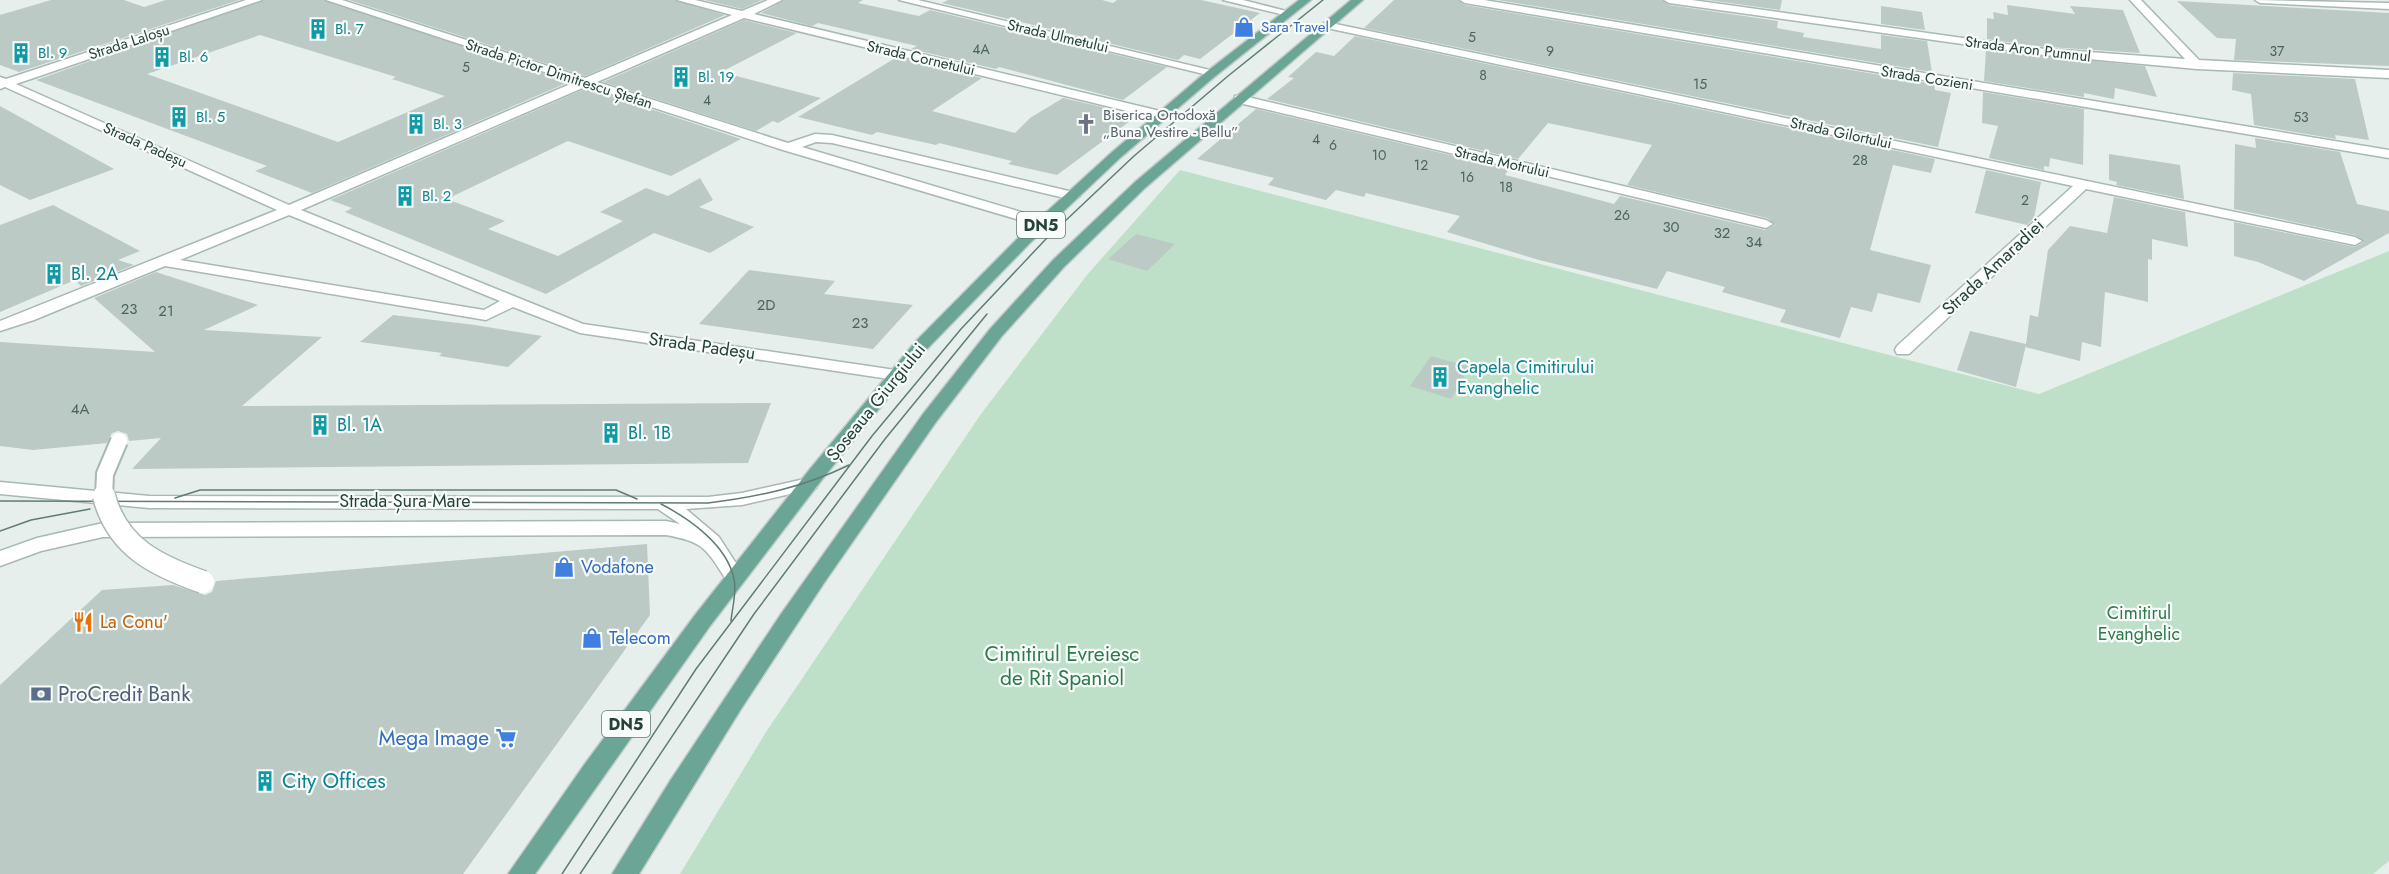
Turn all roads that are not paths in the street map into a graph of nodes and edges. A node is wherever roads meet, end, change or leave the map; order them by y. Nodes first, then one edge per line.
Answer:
1 (257, 0) edge
2 (331, 0) edge
3 (682, 0) edge
4 (777, 0) edge
5 (904, 0) edge
6 (1228, 0) edge
7 (1306, 0) edge
8 (1358, 0) edge
9 (1465, 0) edge
10 (1669, 0) edge
11 (2135, 0) edge
12 (2260, 0) edge
13 (2389, 6) edge
14 (1289, 13) junction
15 (744, 15) junction
16 (1326, 26) junction
17 (2197, 64) junction
18 (1212, 72) junction
19 (2389, 74) edge
20 (2, 83) edge
21 (588, 83) junction
22 (1239, 99) junction
23 (1160, 115) junction
24 (788, 147) junction
25 (2389, 154) edge
26 (2083, 184) junction
27 (1073, 196) junction
28 (289, 210) junction
29 (1043, 223) junction
30 (1766, 224) dead end
31 (2355, 241) dead end
32 (165, 262) junction
33 (512, 301) junction
34 (0, 326) edge
35 (1903, 350) dead end
36 (896, 375) junction
37 (118, 441) dead end
38 (808, 484) junction
39 (0, 488) edge
40 (658, 502) junction
41 (711, 542) junction
42 (0, 559) edge
43 (734, 576) junction
44 (203, 582) dead end
45 (521, 874) edge
46 (626, 874) edge

1 - 20 street, Strada Laloșu
2 - 21 street, Strada Pictor Dimitrescu Ștefan
3 - 15 street, Strada Cornetului
4 - 15 street
5 - 18 street, Strada Ulmetului
6 - 14 street
7 - 14 main road, Șoseaua Giurgiului / DN5
8 - 16 main road, DN5
9 - 25 street, Strada Cozieni
10 - 17 street, Strada Aron Pumnul
11 - 17 street
12 - 13 street
14 - 18 main road, Șoseaua Giurgiului / DN5
15 - 21 street
15 - 23 street, Strada Cornetului
16 - 22 main road, DN5
16 - 26 street, Strada Gilortului
17 - 19 street, Strada Aron Pumnul
18 - 23 main road, Șoseaua Giurgiului / DN5
20 - 28 street, Strada Padeșu
21 - 24 street, Strada Pictor Dimitrescu Ștefan
21 - 28 street
22 - 30 street, Strada Motrului
22 - 46 main road, DN5
23 - 27 main road, Șoseaua Giurgiului / DN5
24 - 27 street
24 - 29 street, Strada Pictor Dimitrescu Ștefan
26 - 31 street, Strada Gilortului
26 - 35 street, Strada Amaradiei
27 - 29 main road, Șoseaua Giurgiului / DN5
28 - 32 street
28 - 33 street, Strada Padeșu
29 - 36 main road, Șoseaua Giurgiului / DN5
32 - 33 street
32 - 34 street
33 - 36 street, Strada Padeșu
36 - 38 main road, Șoseaua Giurgiului / DN5
37 - 44 street, bridge
38 - 40 street, Strada Șura Mare
38 - 43 main road, Șoseaua Giurgiului / DN5
39 - 40 street, Strada Șura Mare
40 - 41 street
41 - 42 street, Strada Șura Mare
41 - 43 street
43 - 45 main road, Șoseaua Giurgiului / DN5

